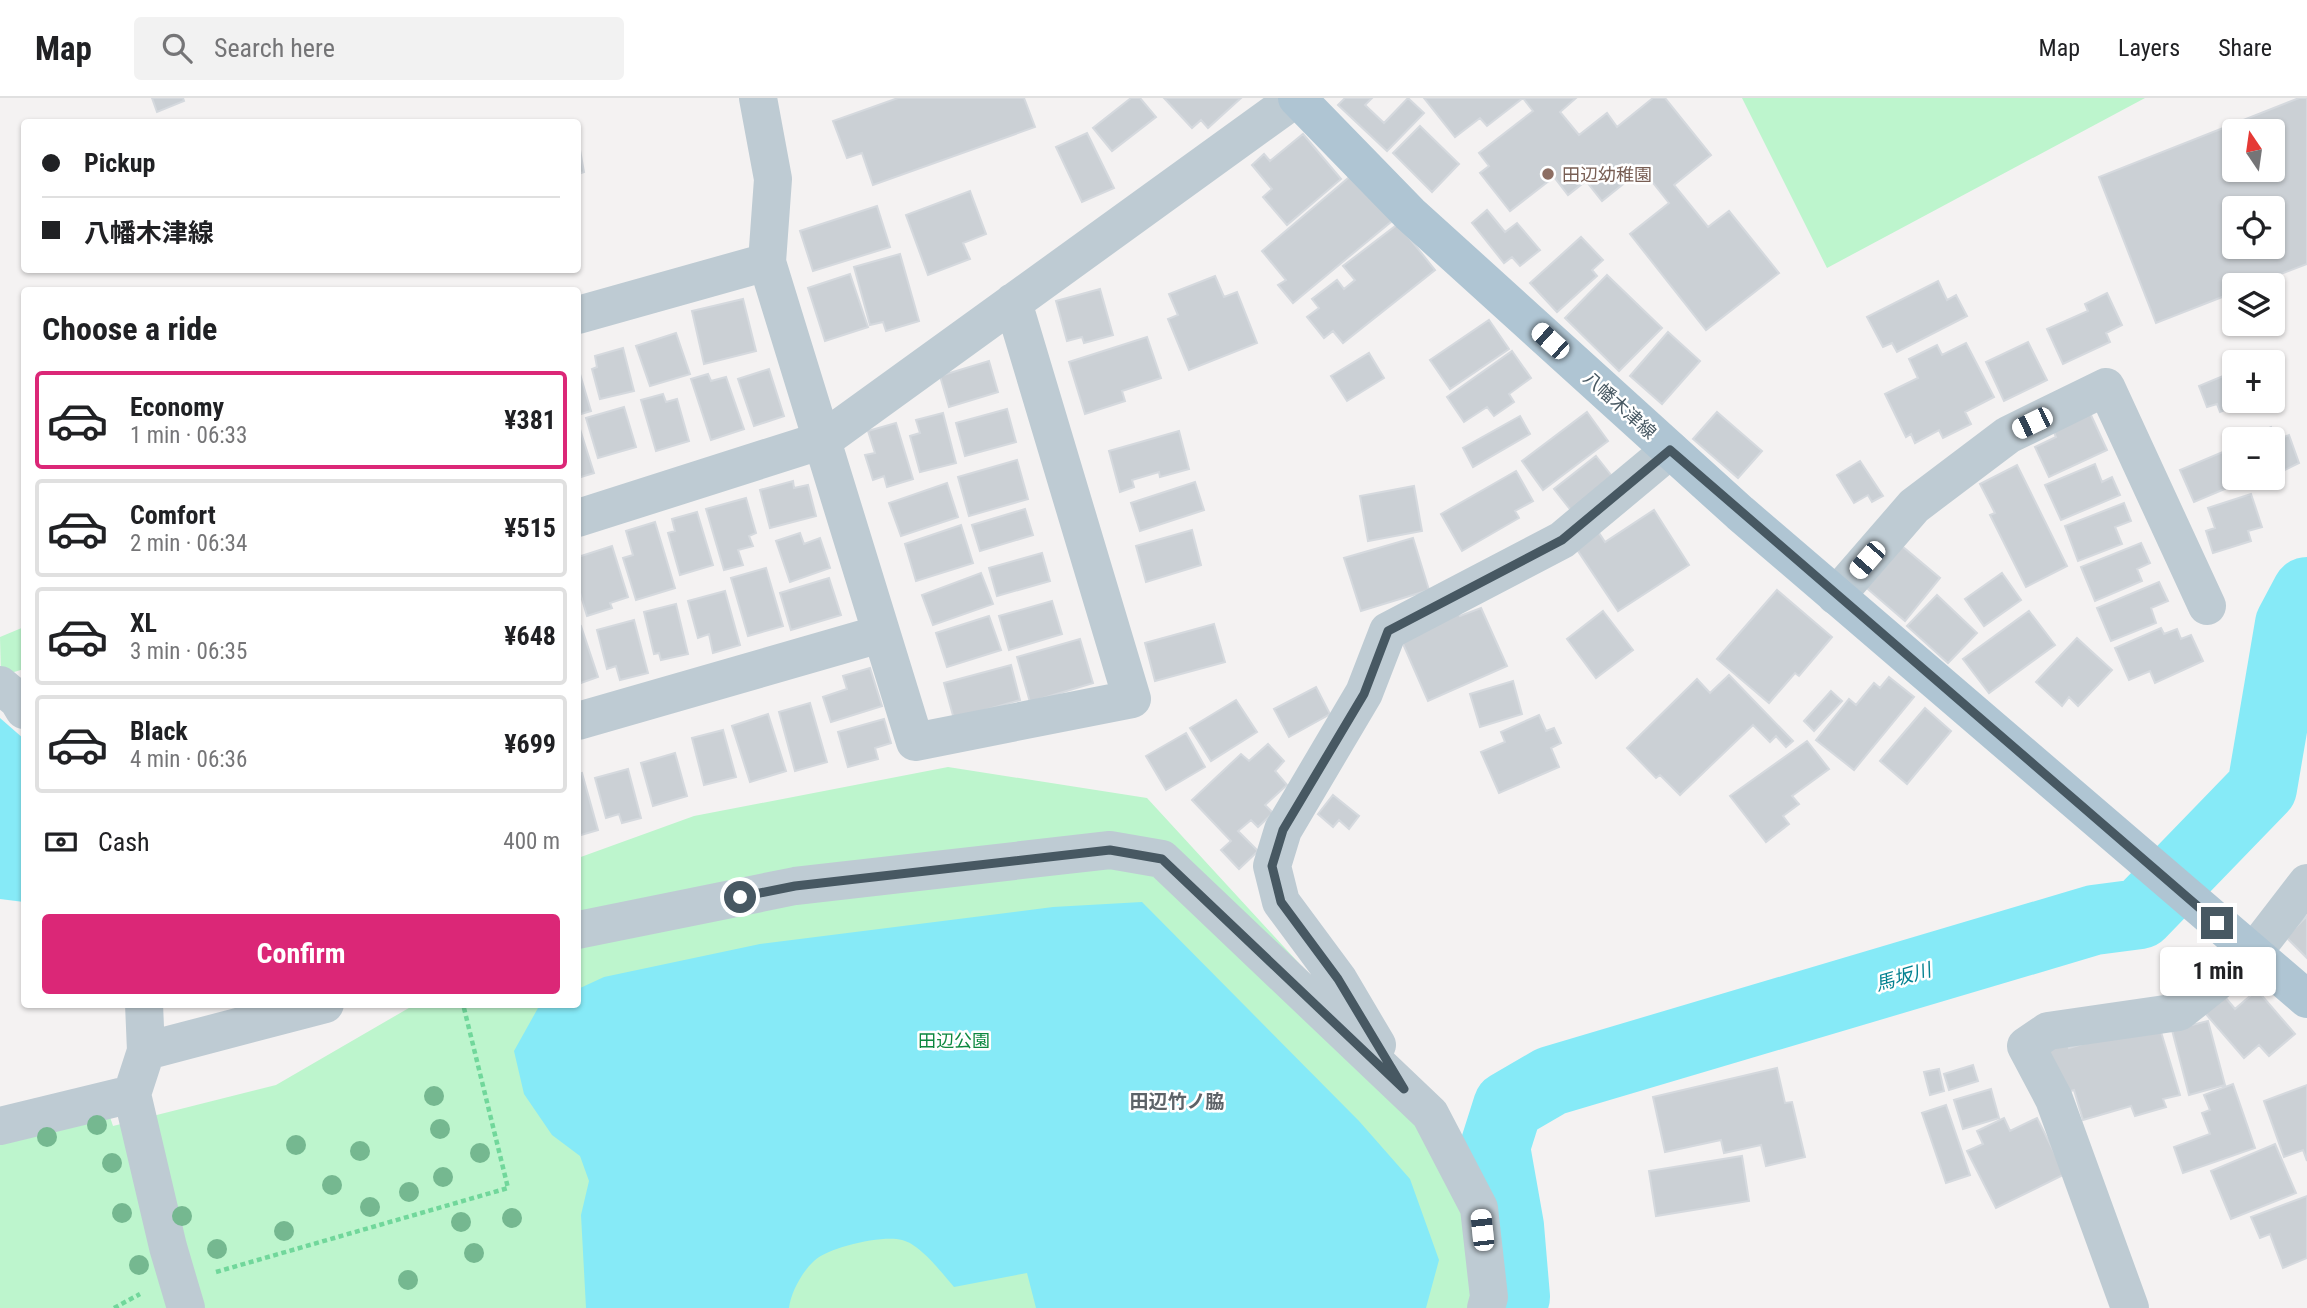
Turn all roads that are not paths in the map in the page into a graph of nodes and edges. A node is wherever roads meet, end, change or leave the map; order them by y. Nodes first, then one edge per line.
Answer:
1 (758, 98) edge
2 (1296, 98) edge
3 (767, 262) junction
4 (1013, 302) junction
5 (581, 314) edge
6 (823, 440) junction
7 (1670, 450) junction
8 (581, 517) edge
9 (1836, 596) junction
10 (2207, 606) dead end
11 (880, 634) junction
12 (581, 720) edge
13 (2307, 883) edge
14 (581, 929) edge
15 (2253, 954) junction
16 (2307, 999) edge
17 (144, 1008) edge
18 (311, 1008) edge
19 (146, 1051) junction
20 (1404, 1089) junction
21 (132, 1094) junction
22 (0, 1126) edge
23 (182, 1295) edge
24 (1486, 1308) edge
25 (2130, 1308) edge

1 - 3 street
2 - 4 street
2 - 7 main road, 八幡木津線
3 - 5 street
3 - 6 street
4 - 6 street
4 - 11 street
6 - 8 street
6 - 11 street
7 - 9 main road, 八幡木津線
7 - 20 street
9 - 10 street
9 - 15 main road, 八幡木津線
11 - 12 street
13 - 15 street
14 - 20 street
15 - 16 main road, 八幡木津線
15 - 25 street
17 - 19 street
18 - 19 street
19 - 21 street
20 - 24 street
21 - 22 street
21 - 23 street

